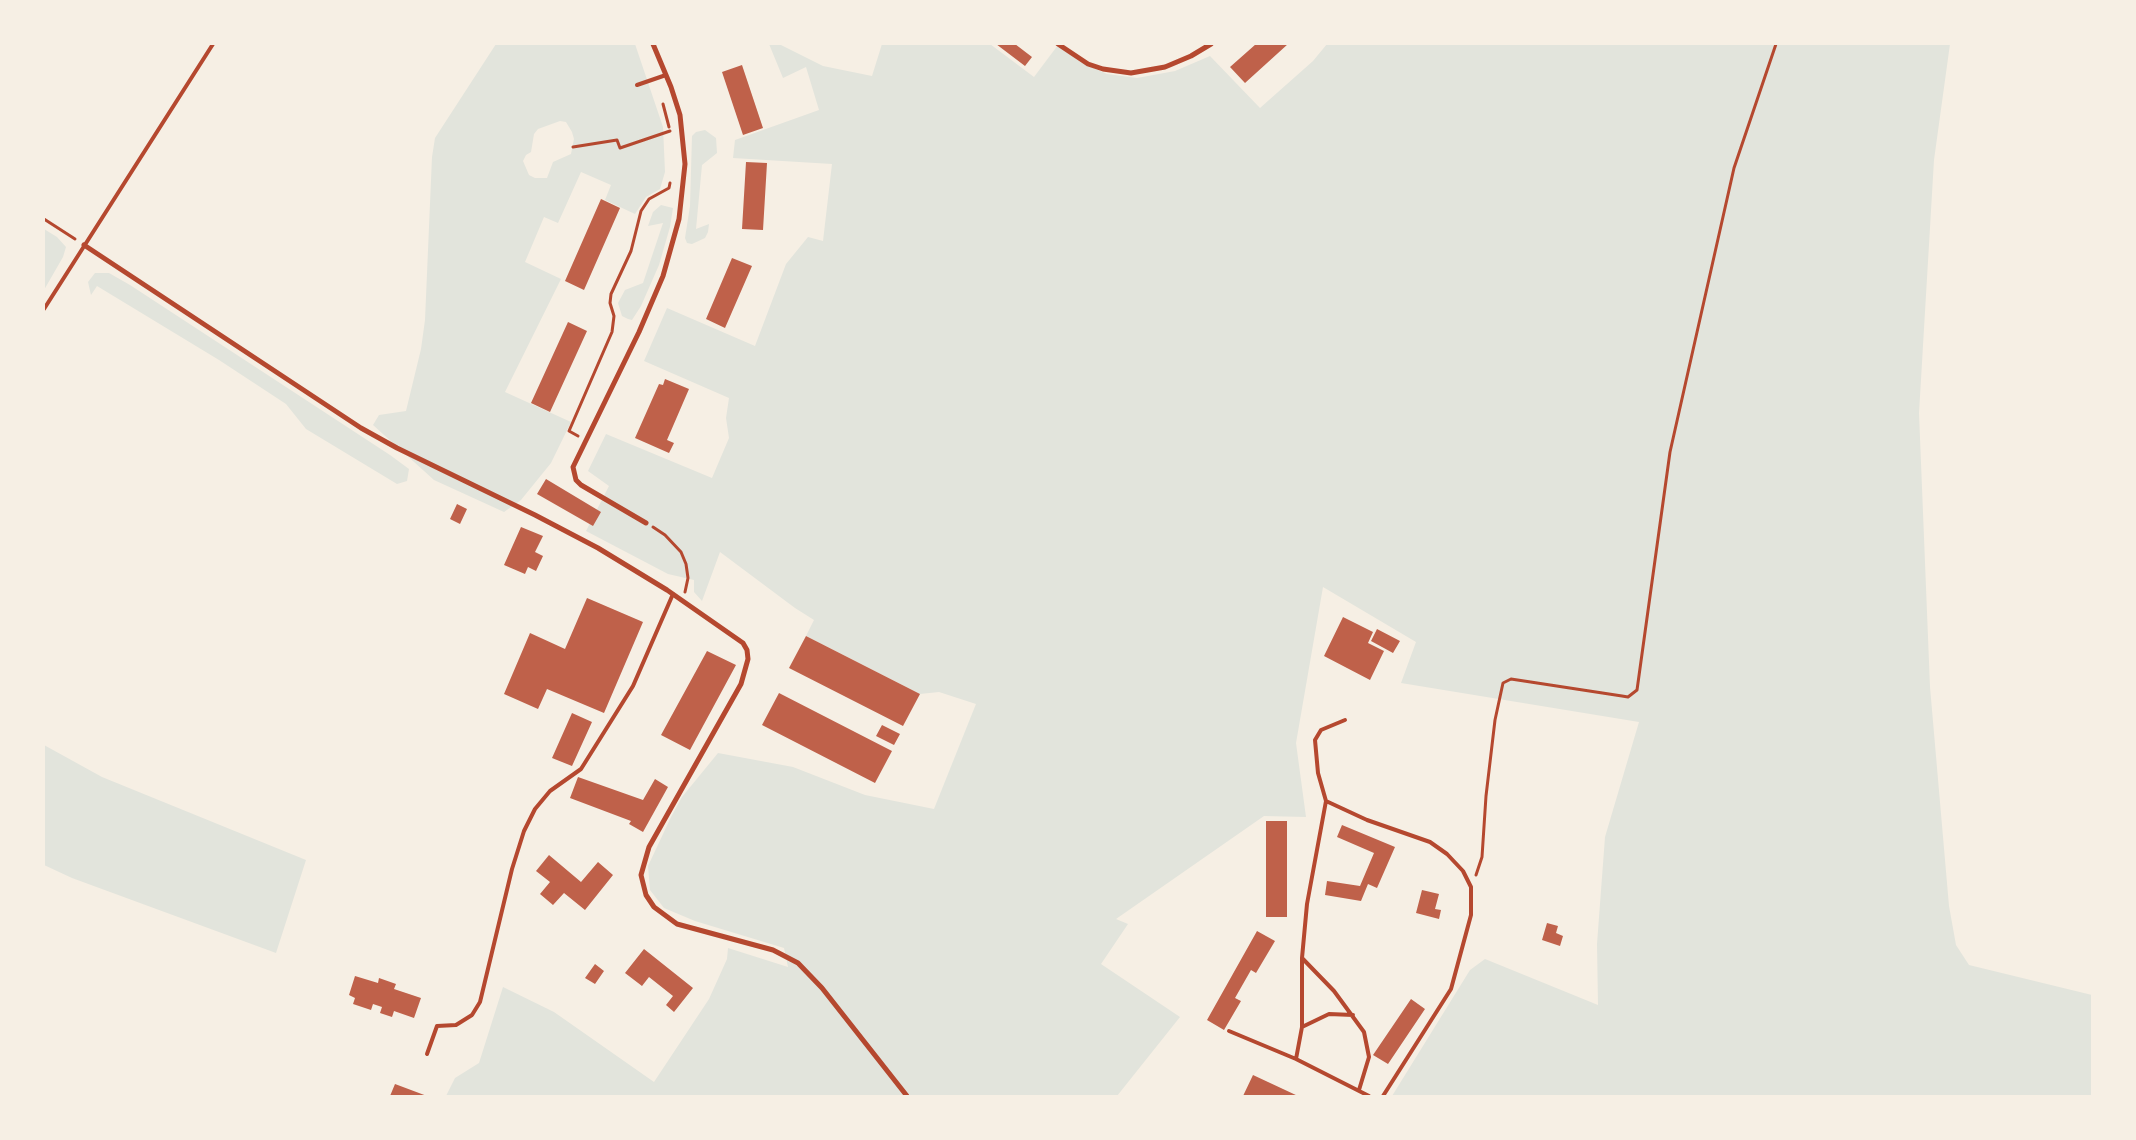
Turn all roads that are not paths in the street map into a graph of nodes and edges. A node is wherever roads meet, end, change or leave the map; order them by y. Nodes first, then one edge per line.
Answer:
1 (213, 44) edge
2 (653, 44) edge
3 (1058, 44) edge
4 (1211, 44) edge
5 (666, 75) junction
6 (638, 85) dead end
7 (84, 245) junction
8 (44, 309) edge
9 (646, 523) road end
10 (672, 594) junction
11 (1345, 720) dead end
12 (1326, 801) junction
13 (1302, 958) junction
14 (1353, 1015) junction
15 (1302, 1027) junction
16 (1230, 1031) dead end
17 (427, 1054) dead end
18 (1296, 1059) junction
19 (1359, 1090) junction
20 (907, 1096) edge
21 (1370, 1096) edge
22 (1383, 1096) edge

1 - 7 lane
2 - 5 street
3 - 4 street
5 - 6 lane
5 - 9 street
7 - 8 lane
7 - 10 street
10 - 17 lane
10 - 20 street
11 - 12 lane
12 - 13 lane
12 - 22 lane
13 - 14 lane
13 - 15 lane
14 - 15 lane
14 - 19 lane
15 - 18 lane
16 - 18 lane
18 - 19 lane
19 - 21 lane

